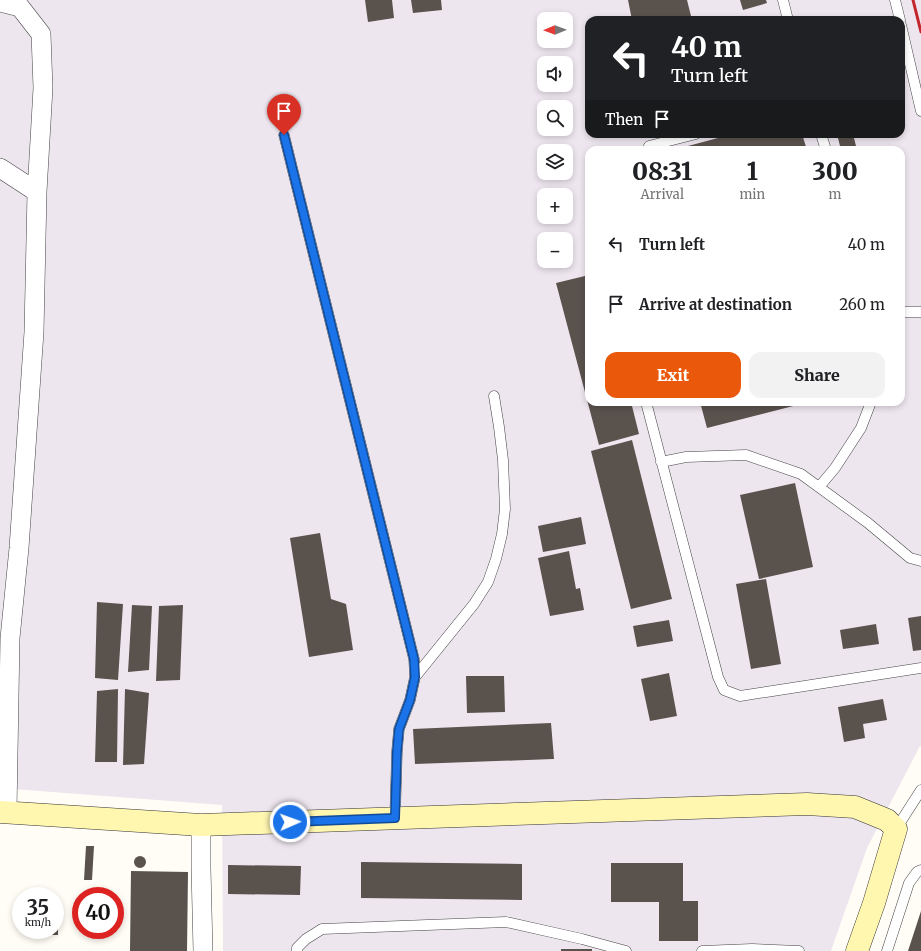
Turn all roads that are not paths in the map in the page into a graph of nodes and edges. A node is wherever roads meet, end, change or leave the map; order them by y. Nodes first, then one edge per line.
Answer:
1 (783, 0) edge
2 (895, 0) edge
3 (0, 2) edge
4 (787, 16) edge
5 (899, 16) edge
6 (905, 42) edge
7 (921, 111) edge
8 (284, 135) dead end
9 (680, 138) edge
10 (649, 146) dead end
11 (0, 168) edge
12 (37, 192) junction
13 (905, 312) edge
14 (921, 312) edge
15 (494, 396) dead end
16 (647, 406) edge
17 (869, 406) edge
18 (661, 462) junction
19 (819, 487) junction
20 (921, 561) edge
21 (921, 668) edge
22 (415, 677) junction
23 (921, 790) edge
24 (3, 812) edge
25 (395, 818) junction
26 (201, 825) junction
27 (896, 829) junction
28 (921, 870) edge
29 (203, 951) edge
30 (297, 951) edge
31 (626, 951) edge
32 (702, 951) edge
33 (799, 951) edge
34 (858, 951) edge
35 (888, 951) edge

1 - 4 lane
2 - 5 lane
3 - 12 street
6 - 7 lane
8 - 22 lane
9 - 10 lane
11 - 12 street
12 - 24 street
13 - 14 lane
15 - 22 lane
16 - 18 lane
17 - 19 lane
18 - 19 lane
18 - 21 lane
19 - 20 lane
22 - 25 lane
23 - 27 lane
24 - 26 street
25 - 26 street
25 - 27 street
26 - 29 street
27 - 34 street
28 - 35 lane
30 - 31 lane
32 - 33 lane

